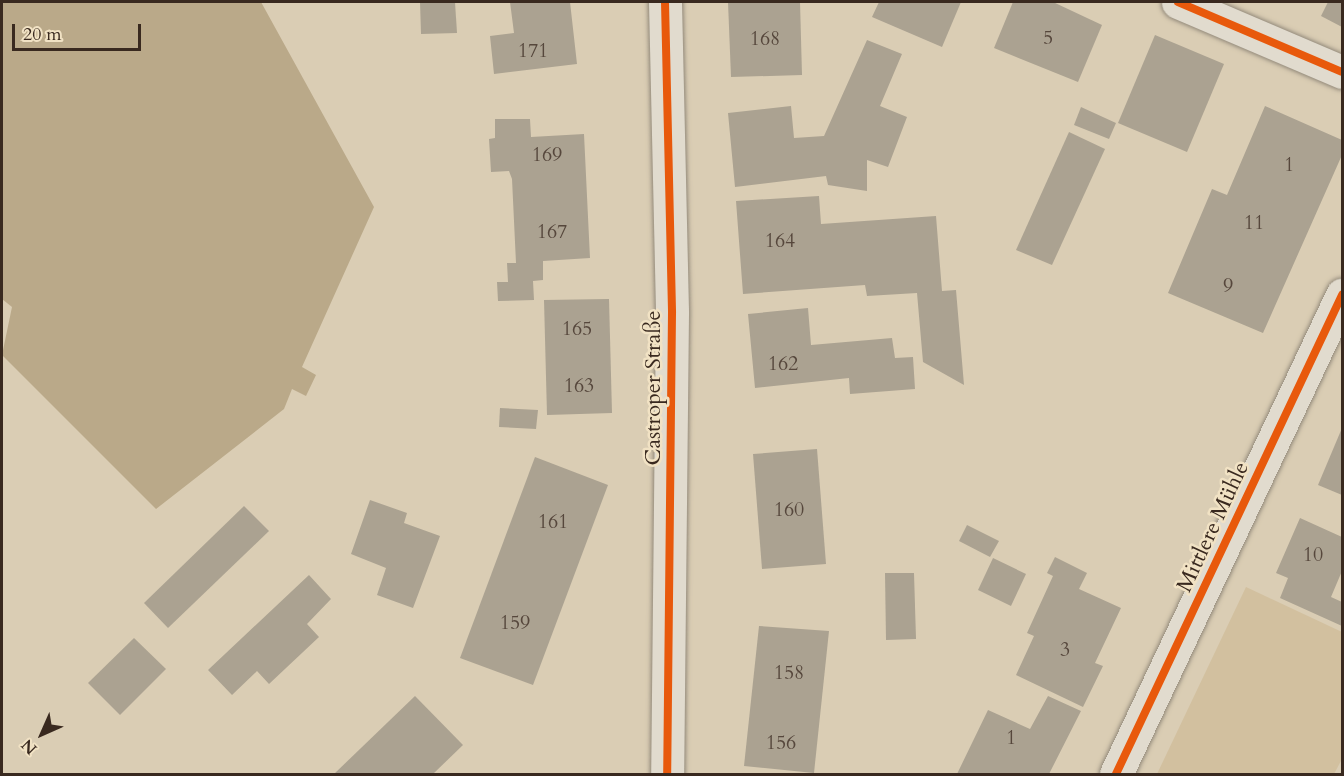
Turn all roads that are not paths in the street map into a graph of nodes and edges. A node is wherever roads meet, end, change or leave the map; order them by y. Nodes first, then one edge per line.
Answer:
1 (665, 2) edge
2 (1178, 2) edge
3 (1342, 72) edge
4 (1342, 295) edge
5 (667, 774) edge
6 (1116, 774) edge

1 - 5 main road, Castroper Straße
2 - 3 main road
4 - 6 main road, Mittlere Mühle

